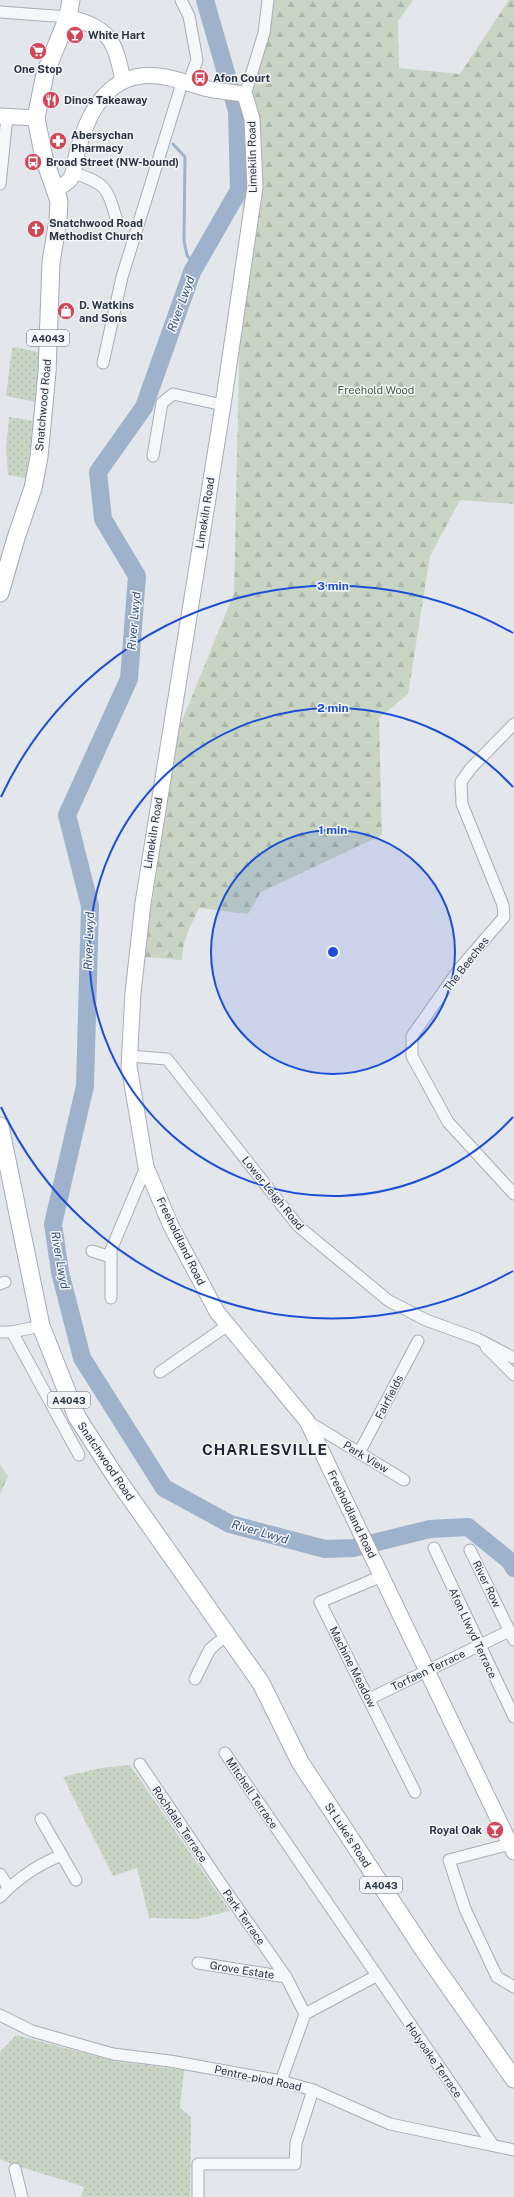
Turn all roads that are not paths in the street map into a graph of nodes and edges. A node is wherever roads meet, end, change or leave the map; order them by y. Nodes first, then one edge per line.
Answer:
1 (71, 0) edge
2 (181, 0) edge
3 (268, 0) edge
4 (0, 12) edge
5 (68, 17) junction
6 (123, 80) junction
7 (186, 81) junction
8 (238, 93) junction
9 (3, 116) edge
10 (36, 118) junction
11 (75, 173) junction
12 (0, 184) edge
13 (56, 189) junction
14 (117, 221) dead end
15 (103, 363) dead end
16 (224, 404) junction
17 (153, 456) dead end
18 (0, 593) edge
19 (514, 724) edge
20 (129, 1056) junction
21 (0, 1126) edge
22 (146, 1167) junction
23 (514, 1194) edge
24 (92, 1251) dead end
25 (111, 1258) junction
26 (111, 1298) dead end
27 (228, 1325) junction
28 (41, 1326) junction
29 (0, 1332) edge
30 (12, 1332) junction
31 (478, 1339) junction
32 (418, 1341) dead end
33 (514, 1358) edge
34 (160, 1372) dead end
35 (514, 1375) edge
36 (307, 1420) junction
37 (359, 1453) junction
38 (78, 1455) dead end
39 (404, 1480) dead end
40 (434, 1548) dead end
41 (470, 1550) dead end
42 (382, 1576) junction
43 (227, 1635) junction
44 (512, 1635) edge
45 (479, 1646) junction
46 (428, 1671) junction
47 (195, 1678) dead end
48 (369, 1699) junction
49 (514, 1717) edge
50 (225, 1753) dead end
51 (140, 1764) dead end
52 (415, 1792) dead end
53 (41, 1819) dead end
54 (512, 1848) edge
55 (62, 1854) junction
56 (0, 1874) edge
57 (76, 1880) dead end
58 (220, 1884) joint
59 (9, 1888) junction
60 (0, 1897) edge
61 (328, 1904) joint
62 (198, 1963) dead end
63 (376, 1976) junction
64 (286, 1977) junction
65 (514, 1988) edge
66 (305, 2014) junction
67 (0, 2015) edge
68 (514, 2079) edge
69 (281, 2081) junction
70 (313, 2090) junction
71 (493, 2145) junction
72 (514, 2150) edge
73 (15, 2169) dead end
74 (22, 2197) edge
75 (198, 2197) edge

1 - 5 main road, A4043
2 - 7 street
3 - 8 street
4 - 5 street
5 - 6 main road
5 - 10 main road, A4043
6 - 7 main road
6 - 11 main road
7 - 8 main road
7 - 15 street
8 - 16 main road, Limekiln Road
9 - 10 main road
9 - 12 street
10 - 13 main road, A4043
11 - 13 main road
11 - 14 street
13 - 18 main road, Snatchwood Road / A4043
16 - 17 street
16 - 20 main road, Limekiln Road
19 - 23 street, The Beeches
20 - 22 main road, Freeholdland Road
20 - 31 street, Lower Leigh Road
21 - 28 main road, Snatchwood Road / A4043
22 - 25 street
22 - 27 main road, Freeholdland Road
24 - 25 street
25 - 26 street
27 - 34 street
27 - 36 main road, Freeholdland Road
28 - 30 street
28 - 43 main road, Snatchwood Road / A4043
29 - 30 street
30 - 38 street
31 - 33 street
31 - 35 street
32 - 37 street, Fairfields
36 - 37 street, Park View
36 - 42 main road, Freeholdland Road
37 - 39 street, Park View
40 - 45 street, Afon Llwyd Terrace
41 - 44 street, River Row
42 - 46 main road, Freeholdland Road
42 - 48 street, Machine Meadow
43 - 47 street
43 - 68 main road, St Luke's Road / A4043
44 - 45 street, Torfaen Terrace
45 - 46 street, Torfaen Terrace
45 - 49 street, Afon Llwyd Terrace
46 - 48 street, Torfaen Terrace
46 - 54 main road, Freeholdland Road
48 - 52 street, Machine Meadow
50 - 61 street, Mitchell Terrace
51 - 58 street, Rochdale Terrace
53 - 55 street
54 - 65 street
55 - 57 street
55 - 59 street
56 - 59 street
58 - 64 street, Park Terrace
59 - 60 street
61 - 63 street, Holyoake Terrace
62 - 64 street, Grove Estate
63 - 66 street
63 - 71 street, Holyoake Terrace
64 - 66 street, Park Terrace
66 - 69 street
67 - 69 street, Pentre-piod Road
69 - 70 street, Pentre-piod Road
70 - 71 street, Pentre-piod Road
70 - 75 street
71 - 72 street, Pentre-piod Road
73 - 74 street

